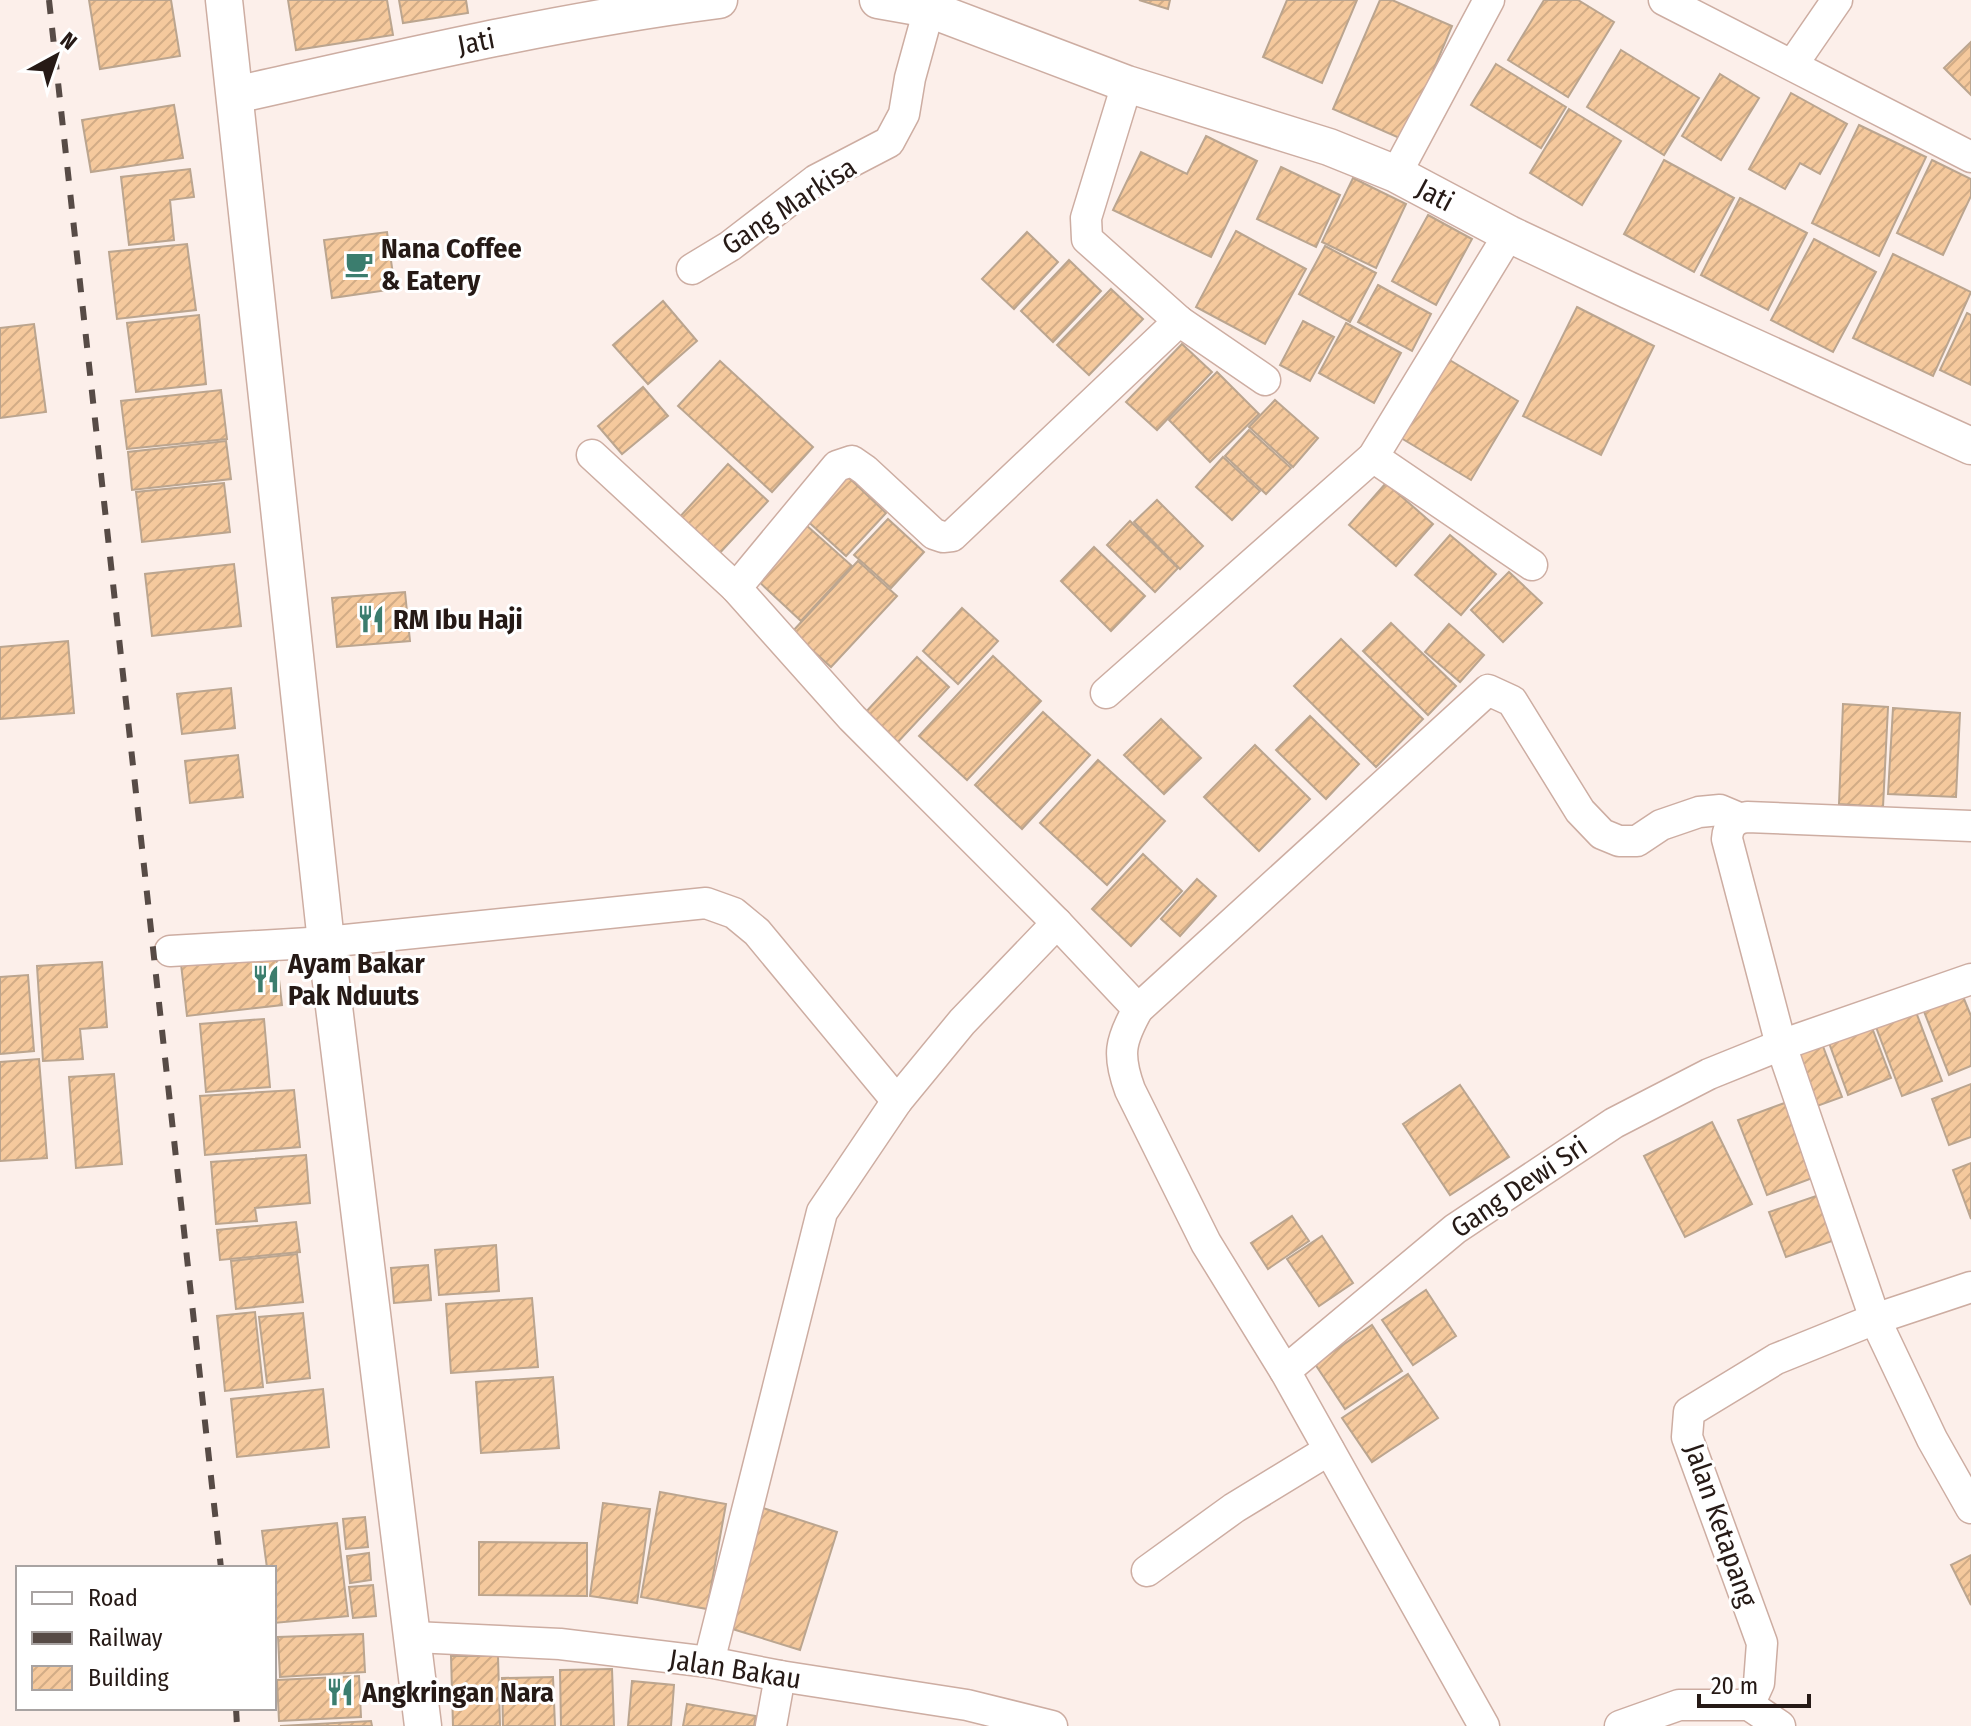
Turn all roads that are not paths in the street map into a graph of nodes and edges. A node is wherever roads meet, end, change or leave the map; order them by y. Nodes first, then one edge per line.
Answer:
1 (224, 0) edge
2 (719, 0) edge
3 (878, 0) edge
4 (1489, 0) edge
5 (1664, 0) edge
6 (1837, 0) edge
7 (929, 9) junction
8 (1793, 64) junction
9 (1127, 84) junction
10 (235, 95) junction
11 (1971, 157) edge
12 (1396, 174) junction
13 (1509, 234) junction
14 (692, 269) dead end
15 (1179, 321) junction
16 (1265, 380) dead end
17 (1971, 446) edge
18 (592, 455) dead end
19 (1373, 457) junction
20 (1532, 565) dead end
21 (736, 588) junction
22 (1106, 693) dead end
23 (1739, 818) junction
24 (1971, 826) edge
25 (1057, 923) junction
26 (326, 942) junction
27 (170, 951) dead end
28 (1971, 979) edge
29 (1138, 1009) junction
30 (1781, 1045) junction
31 (897, 1101) junction
32 (1971, 1287) edge
33 (1875, 1319) junction
34 (1285, 1371) junction
35 (1329, 1450) junction
36 (1971, 1508) edge
37 (1147, 1571) dead end
38 (414, 1637) junction
39 (709, 1662) junction
40 (780, 1676) junction
41 (1749, 1705) junction
42 (423, 1726) edge
43 (771, 1726) edge
44 (1052, 1726) edge
45 (1484, 1726) edge
46 (1620, 1726) edge
47 (1780, 1726) edge

1 - 10 street
2 - 10 street, Jati
3 - 7 street, Jati
4 - 12 street
5 - 8 street
6 - 8 street
7 - 9 street, Jati
7 - 14 street, Gang Markisa
8 - 11 street
9 - 12 street, Jati
9 - 15 street
10 - 26 street
12 - 13 street, Jati
13 - 17 street, Jati
13 - 19 street
15 - 16 street
15 - 21 street
18 - 21 street
19 - 20 street
19 - 22 street
21 - 25 street
23 - 24 street
23 - 29 street
23 - 30 street
25 - 29 street
25 - 31 street
26 - 27 street
26 - 31 street
26 - 38 street
28 - 30 street, Gang Dewi Sri
29 - 34 street
30 - 33 street
30 - 34 street, Gang Dewi Sri
31 - 39 street
32 - 33 street, Jalan Ketapang
33 - 36 street
33 - 41 street, Jalan Ketapang
34 - 35 street
35 - 37 street
35 - 45 street
38 - 39 street, Jalan Bakau
38 - 42 street
39 - 40 street, Jalan Bakau
40 - 43 street
40 - 44 street, Jalan Bakau
41 - 46 street
41 - 47 street

